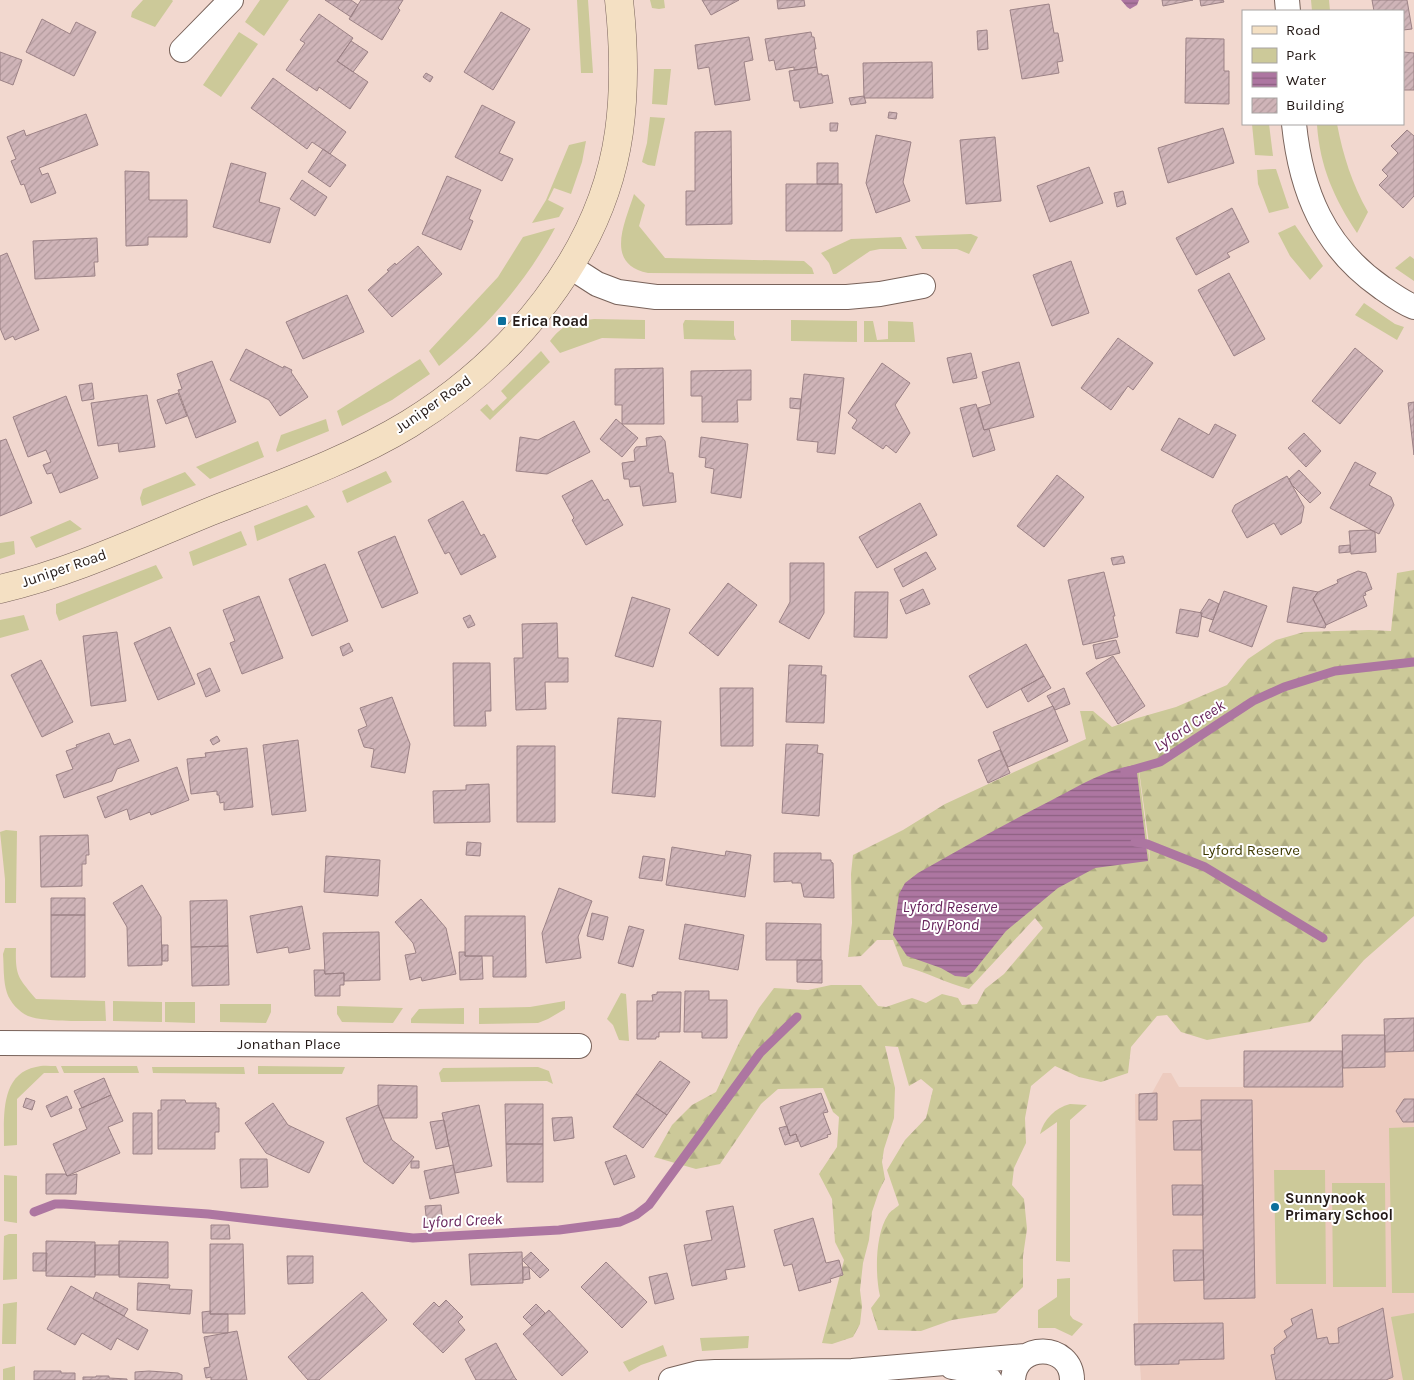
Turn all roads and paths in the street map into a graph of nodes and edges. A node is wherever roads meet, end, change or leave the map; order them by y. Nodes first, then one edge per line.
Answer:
1 (231, 0) edge
2 (620, 0) edge
3 (182, 50) dead end
4 (1294, 125) edge
5 (569, 266) junction
6 (923, 286) dead end
7 (1414, 307) edge
8 (0, 589) edge
9 (0, 1043) edge
10 (578, 1046) dead end
11 (1025, 1356) junction
12 (941, 1364) junction
13 (671, 1380) edge
14 (990, 1380) edge
15 (1013, 1380) edge
16 (1072, 1380) edge

1 - 3 street
2 - 5 street, Juniper Road
4 - 7 street
5 - 6 street
5 - 8 street, Juniper Road
9 - 10 street, Jonathan Place
11 - 12 street
11 - 15 street
11 - 16 street
12 - 13 street
12 - 14 street

